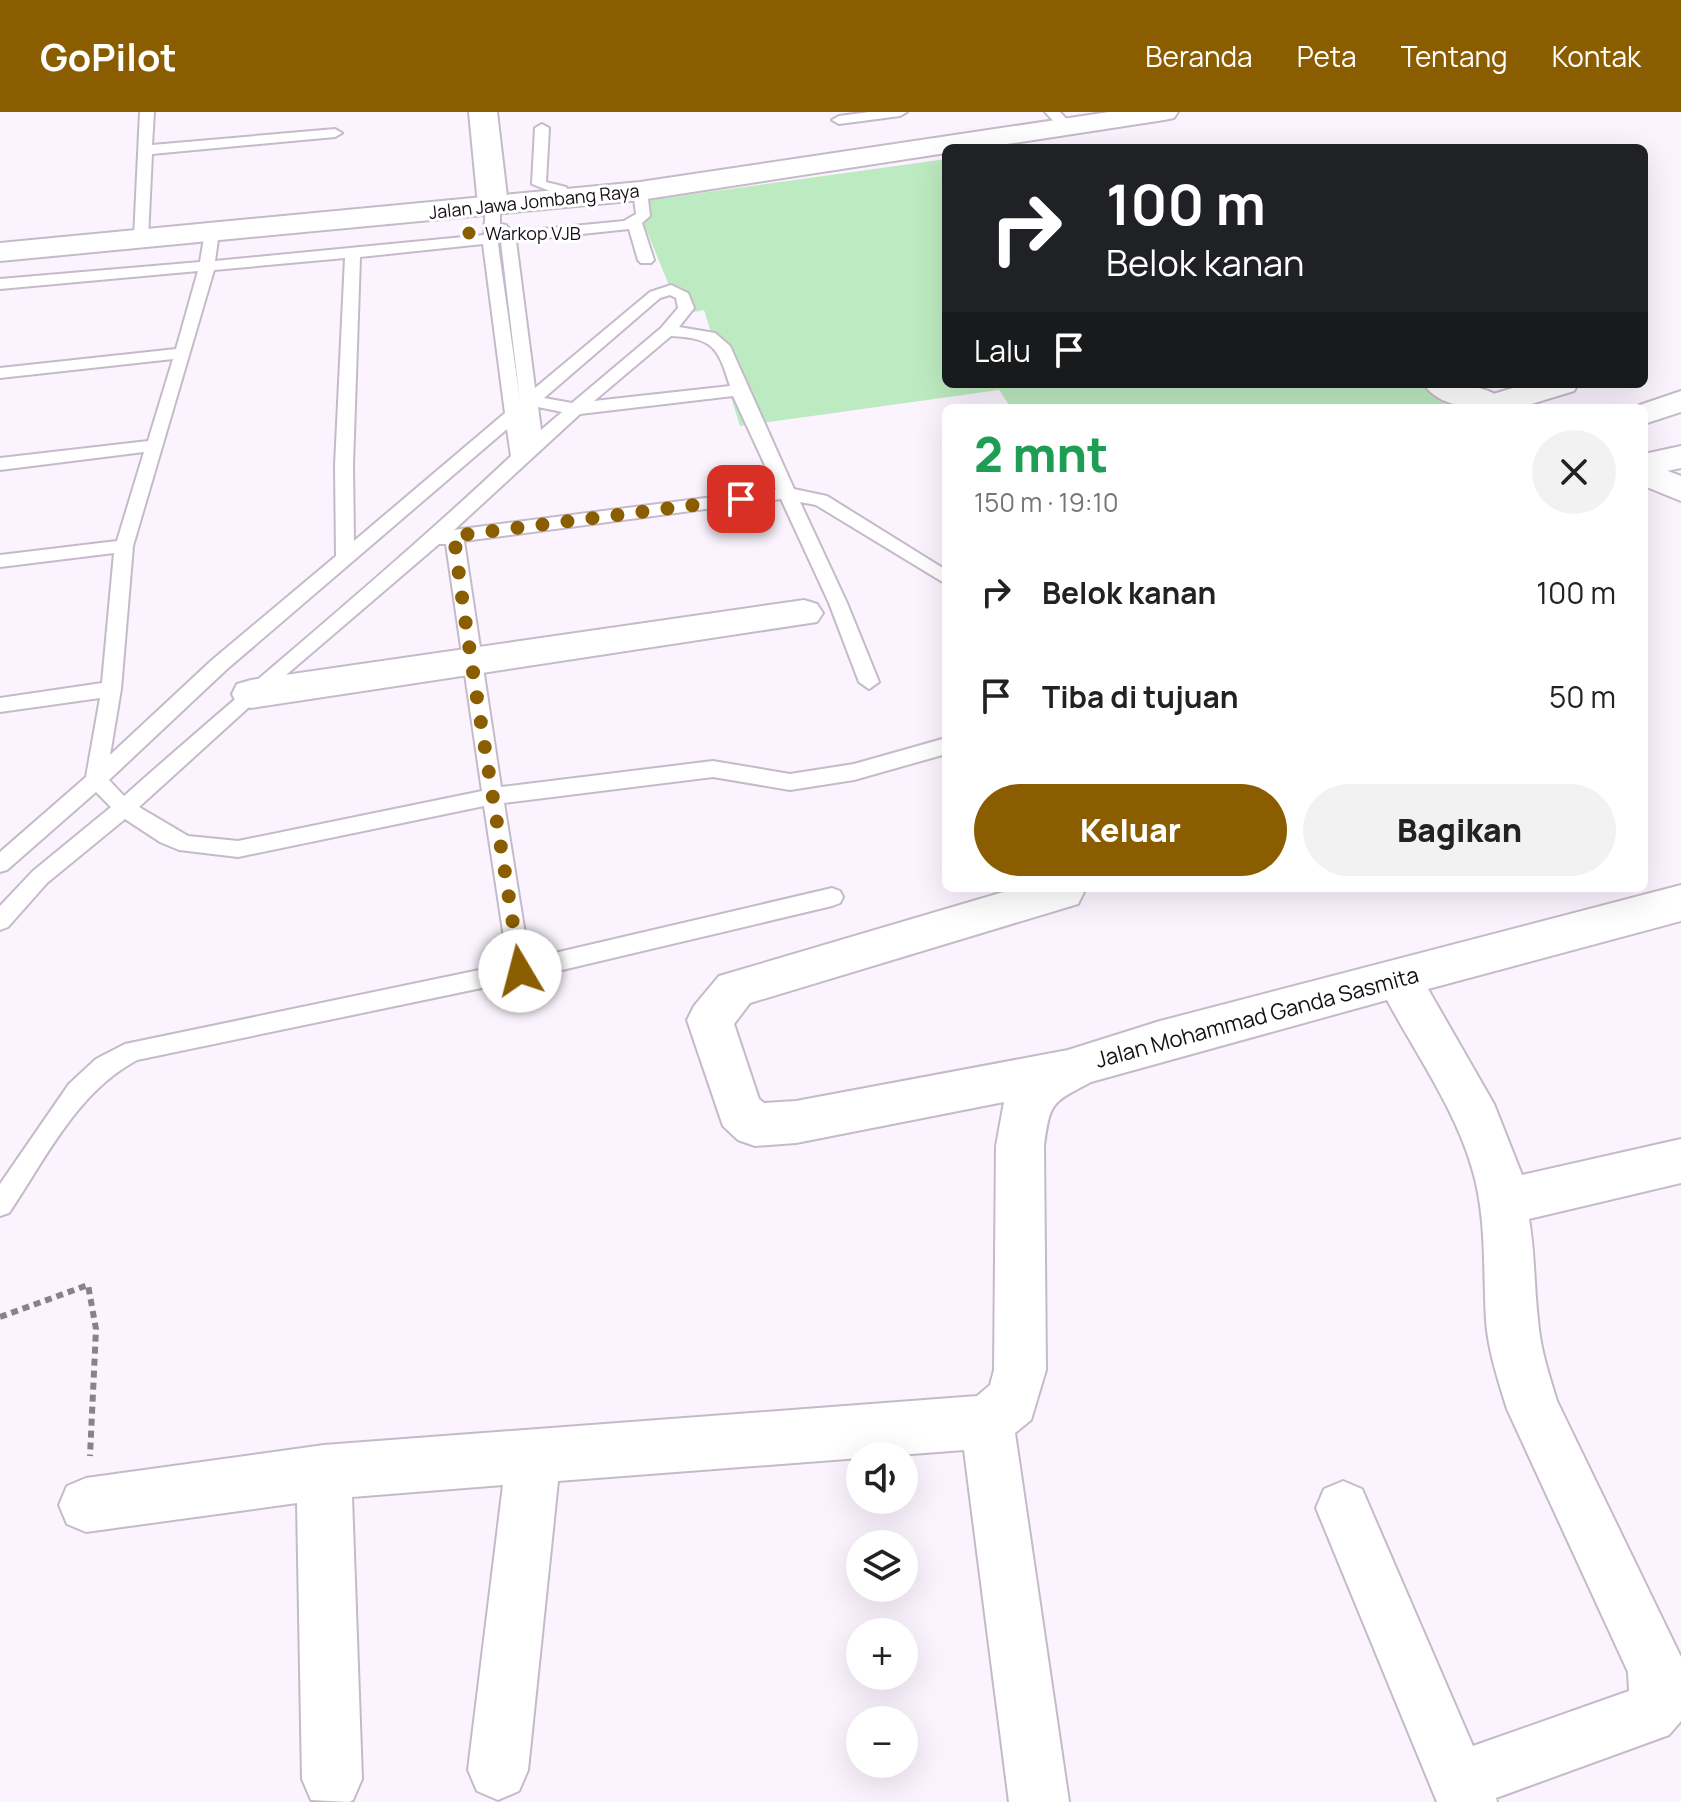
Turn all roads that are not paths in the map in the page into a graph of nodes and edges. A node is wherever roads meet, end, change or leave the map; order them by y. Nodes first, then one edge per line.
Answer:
1 (147, 112) edge
2 (483, 112) edge
3 (900, 112) edge
4 (1164, 112) edge
5 (1059, 119) edge
6 (839, 120) dead end
7 (542, 128) dead end
8 (335, 133) dead end
9 (1086, 144) edge
10 (145, 150) junction
11 (640, 191) junction
12 (564, 198) junction
13 (494, 213) junction
14 (635, 223) junction
15 (212, 232) junction
16 (141, 238) junction
17 (508, 238) junction
18 (490, 241) junction
19 (0, 252) edge
20 (353, 253) junction
21 (646, 260) dead end
22 (208, 266) junction
23 (0, 284) edge
24 (667, 331) junction
25 (182, 353) junction
26 (0, 373) edge
27 (1449, 388) edge
28 (1550, 388) edge
29 (739, 390) junction
30 (1681, 401) edge
31 (529, 402) junction
32 (1485, 404) edge
33 (1501, 404) edge
34 (574, 409) junction
35 (1648, 412) edge
36 (512, 416) junction
37 (534, 444) junction
38 (156, 445) junction
39 (1681, 457) edge
40 (520, 459) junction
41 (0, 464) edge
42 (1648, 464) edge
43 (1648, 475) edge
44 (1681, 489) edge
45 (786, 493) junction
46 (444, 537) junction
47 (124, 546) junction
48 (345, 556) junction
49 (0, 561) edge
50 (942, 576) edge
51 (804, 613) dead end
52 (470, 664) junction
53 (869, 682) dead end
54 (111, 689) junction
55 (251, 694) junction
56 (0, 705) edge
57 (942, 747) edge
58 (96, 780) junction
59 (495, 796) junction
60 (124, 808) junction
61 (10, 846) edge
62 (0, 864) edge
63 (1063, 892) dead end
64 (832, 897) dead end
65 (1681, 903) edge
66 (0, 921) edge
67 (520, 971) junction
68 (1398, 978) junction
69 (1079, 1066) junction
70 (1681, 1161) edge
71 (1503, 1202) junction
72 (0, 1205) edge
73 (987, 1422) junction
74 (534, 1456) junction
75 (324, 1472) junction
76 (86, 1505) road end
77 (1343, 1508) dead end
78 (498, 1770) dead end
79 (332, 1779) dead end
80 (1463, 1792) edge
81 (1039, 1802) edge

1 - 10 lane
2 - 13 street
3 - 6 lane
4 - 5 street, Jalan Jawa Jombang Raya
5 - 9 street
5 - 11 street, Jalan Jawa Jombang Raya
7 - 12 lane
8 - 10 lane
10 - 16 lane
11 - 12 street, Jalan Jawa Jombang Raya
11 - 14 lane
12 - 13 street, Jalan Jawa Jombang Raya
13 - 15 street, Jalan Jawa Jombang Raya
13 - 17 lane
13 - 18 lane
14 - 17 lane
14 - 21 lane
15 - 16 street, Jalan Jawa Jombang Raya
15 - 22 lane
16 - 19 street, Jalan Jawa Jombang Raya
17 - 18 lane
17 - 31 lane
18 - 20 lane
18 - 36 lane
20 - 22 lane
20 - 48 lane
22 - 23 lane
22 - 25 lane
24 - 29 lane
24 - 31 lane
24 - 34 lane
25 - 26 lane
25 - 38 lane
27 - 32 street
28 - 33 street
29 - 34 lane
29 - 45 lane
30 - 35 street
31 - 34 lane
31 - 36 lane
31 - 37 lane
34 - 37 lane
36 - 40 lane
36 - 48 lane
37 - 40 lane
38 - 41 lane
38 - 47 lane
39 - 42 street
40 - 46 lane
43 - 44 street
45 - 46 lane
45 - 50 lane
45 - 53 lane
46 - 52 lane
46 - 55 lane
47 - 49 lane
47 - 54 lane
48 - 58 lane
51 - 52 street
52 - 55 street
52 - 59 lane
54 - 56 lane
54 - 58 lane
55 - 60 lane
57 - 59 lane
58 - 60 lane
58 - 61 lane
59 - 60 lane
59 - 67 lane
60 - 66 lane
61 - 62 lane
63 - 69 street
64 - 67 lane
65 - 68 street, Jalan Mohammad Ganda Sasmita
67 - 72 lane
68 - 69 street, Jalan Mohammad Ganda Sasmita
68 - 71 street
69 - 73 street, Jalan Mohammad Ganda Sasmita
70 - 71 street
71 - 80 street
73 - 74 street
73 - 81 street
74 - 75 street
74 - 78 street
75 - 76 street
75 - 79 street
77 - 80 street

